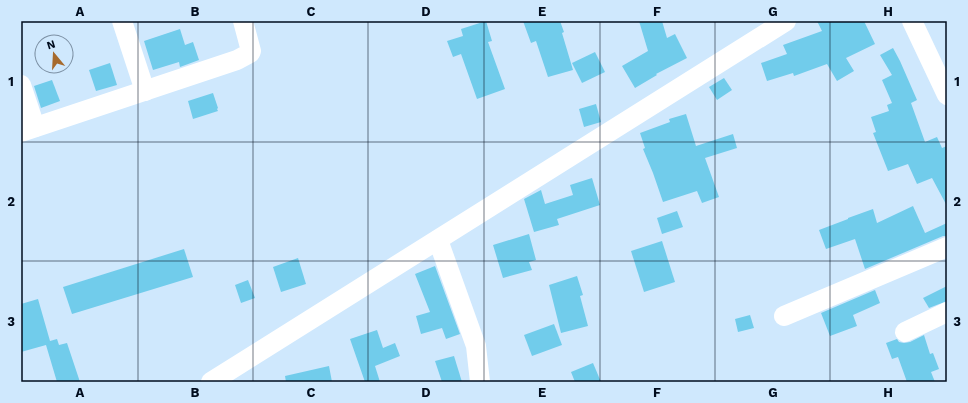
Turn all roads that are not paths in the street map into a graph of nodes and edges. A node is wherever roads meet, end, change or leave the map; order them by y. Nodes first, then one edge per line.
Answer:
1 (122, 21) edge
2 (243, 21) edge
3 (786, 21) edge
4 (912, 21) edge
5 (21, 85) edge
6 (145, 91) junction
7 (947, 95) edge
8 (28, 130) edge
9 (438, 240) junction
10 (947, 247) edge
11 (947, 312) edge
12 (784, 316) dead end
13 (905, 332) dead end
14 (211, 382) edge
15 (480, 382) edge

1 - 6 street
2 - 6 street
3 - 9 street
4 - 7 street
5 - 8 street
6 - 8 street
9 - 14 street
9 - 15 street
10 - 12 street
11 - 13 street

